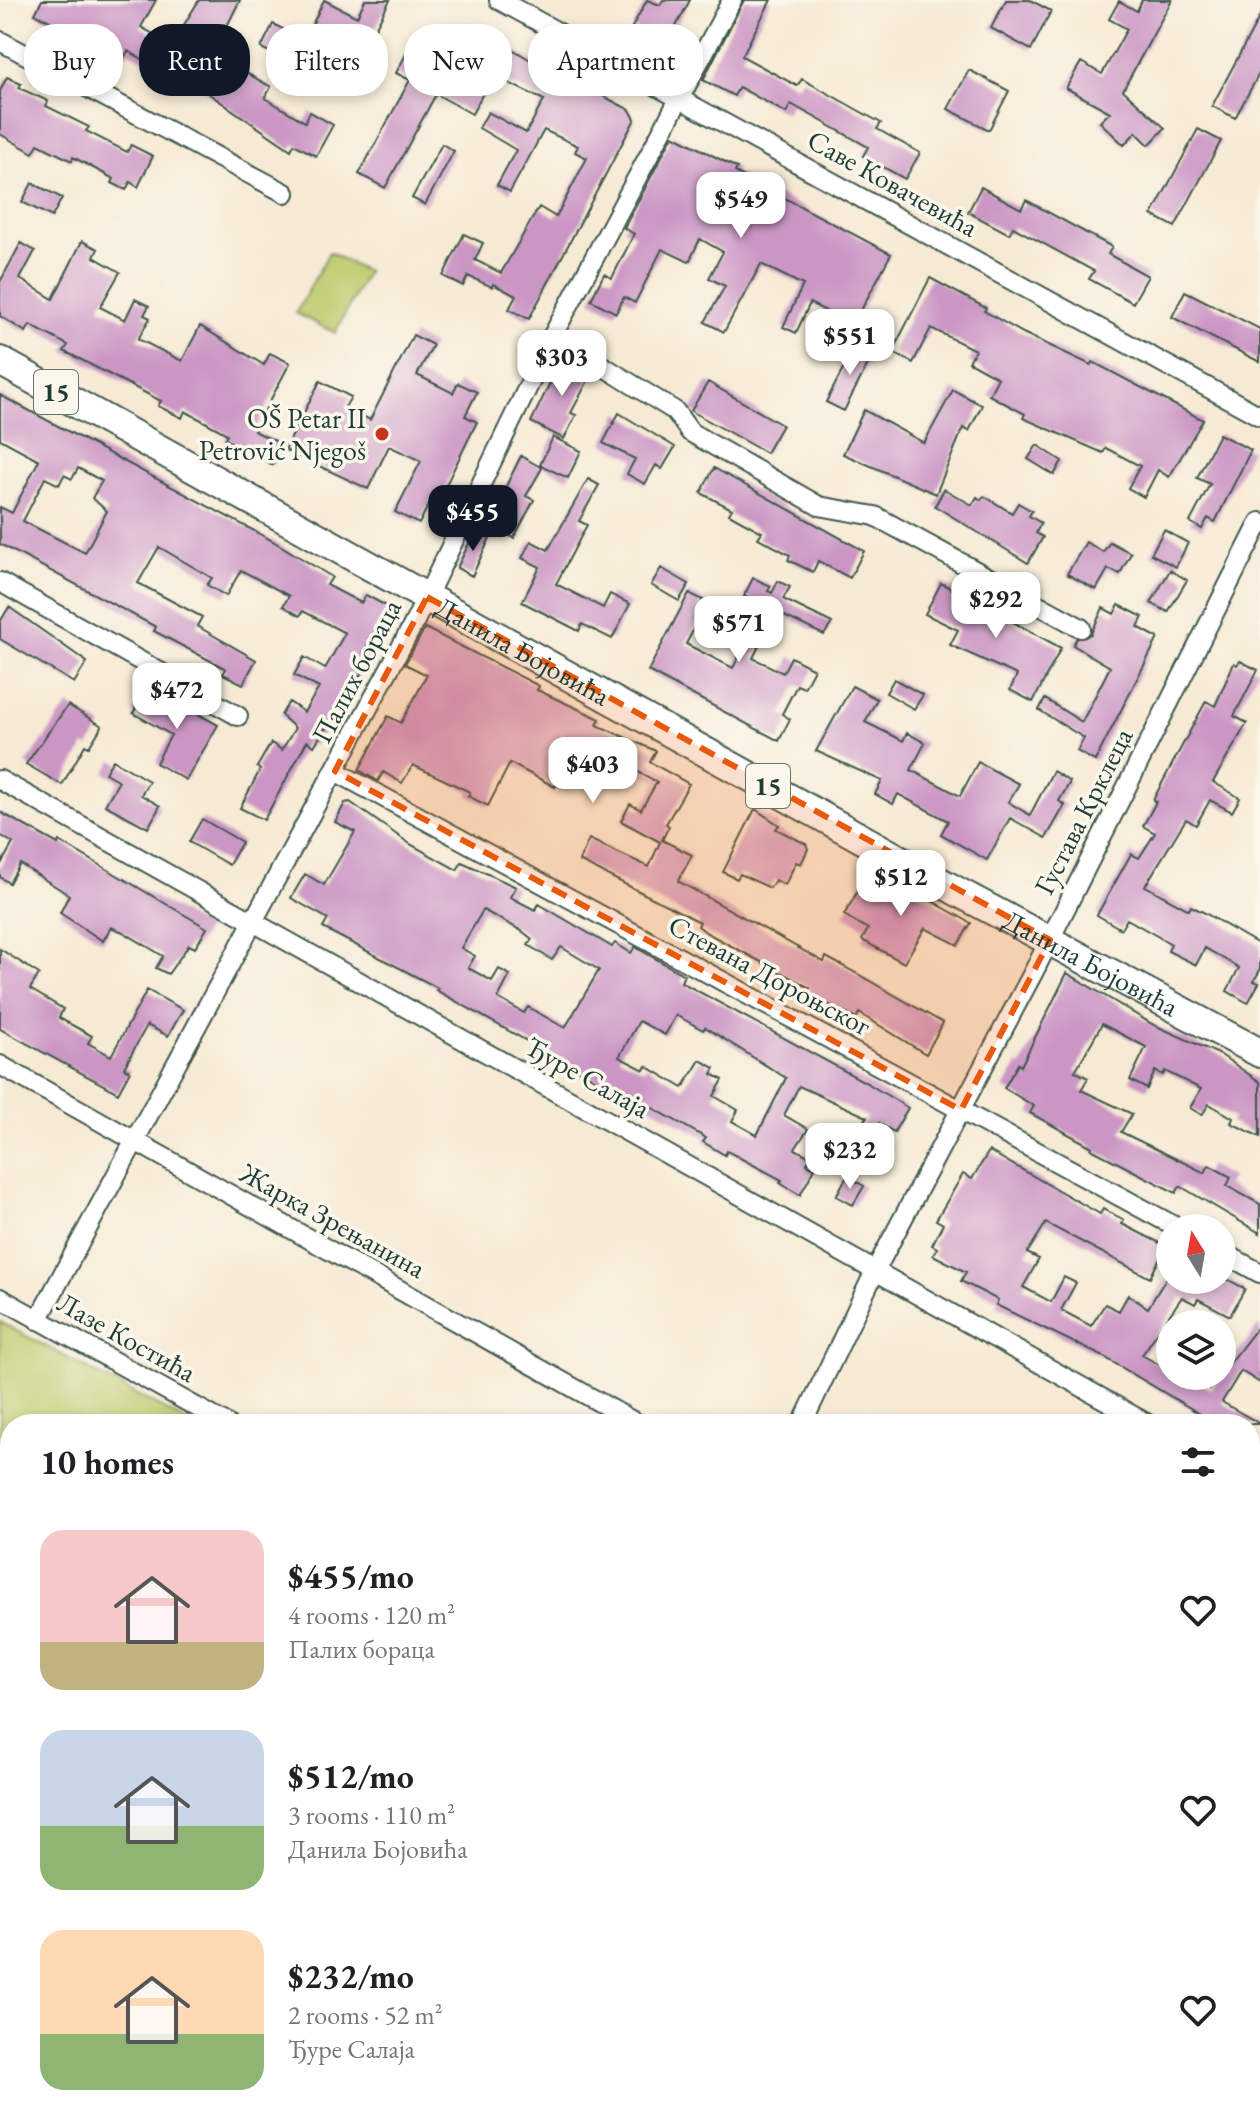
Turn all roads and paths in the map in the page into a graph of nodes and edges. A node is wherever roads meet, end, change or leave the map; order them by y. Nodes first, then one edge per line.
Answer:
1 (499, 0) edge
2 (732, 0) edge
3 (0, 41) edge
4 (678, 98) junction
5 (285, 193) dead end
6 (553, 335) junction
7 (0, 361) edge
8 (1260, 416) edge
9 (1260, 522) edge
10 (0, 582) edge
11 (427, 597) junction
12 (1081, 628) dead end
13 (238, 716) dead end
14 (335, 771) junction
15 (0, 780) edge
16 (253, 922) junction
17 (1050, 940) junction
18 (1260, 1053) edge
19 (0, 1065) edge
20 (961, 1110) junction
21 (137, 1141) junction
22 (1156, 1216) edge
23 (1236, 1260) edge
24 (875, 1271) junction
25 (1260, 1273) edge
26 (0, 1298) edge
27 (38, 1320) junction
28 (209, 1414) edge
29 (620, 1414) edge
30 (807, 1414) edge
31 (1130, 1414) edge

1 - 4 street, Саве Ковачевића
2 - 4 street, Палих бораца
3 - 5 street
4 - 6 street, Палих бораца
4 - 8 street, Саве Ковачевића
6 - 11 street, Палих бораца
6 - 12 street
7 - 11 main road, Данила Бојовића / 15
9 - 17 street, Густава Крклеца
10 - 13 street
11 - 14 street, Палих бораца
11 - 17 main road, Данила Бојовића / 15
14 - 16 street, Палих бораца
14 - 20 street, Стевана Дороњског
15 - 16 street, Ђуре Салаја
16 - 21 street, Палих бораца
16 - 24 street, Ђуре Салаја
17 - 18 main road, Данила Бојовића / 15
17 - 20 street, Густава Крклеца
19 - 21 street, Жарка Зрењанина
20 - 22 street, Стевана Дороњског
20 - 24 street, Густава Крклеца
21 - 27 street, Палих бораца
21 - 29 street, Жарка Зрењанина
23 - 25 street
24 - 30 street, Густава Крклеца
24 - 31 street, Ђуре Салаја
26 - 27 street, Лазе Костића
27 - 28 street, Лазе Костића

